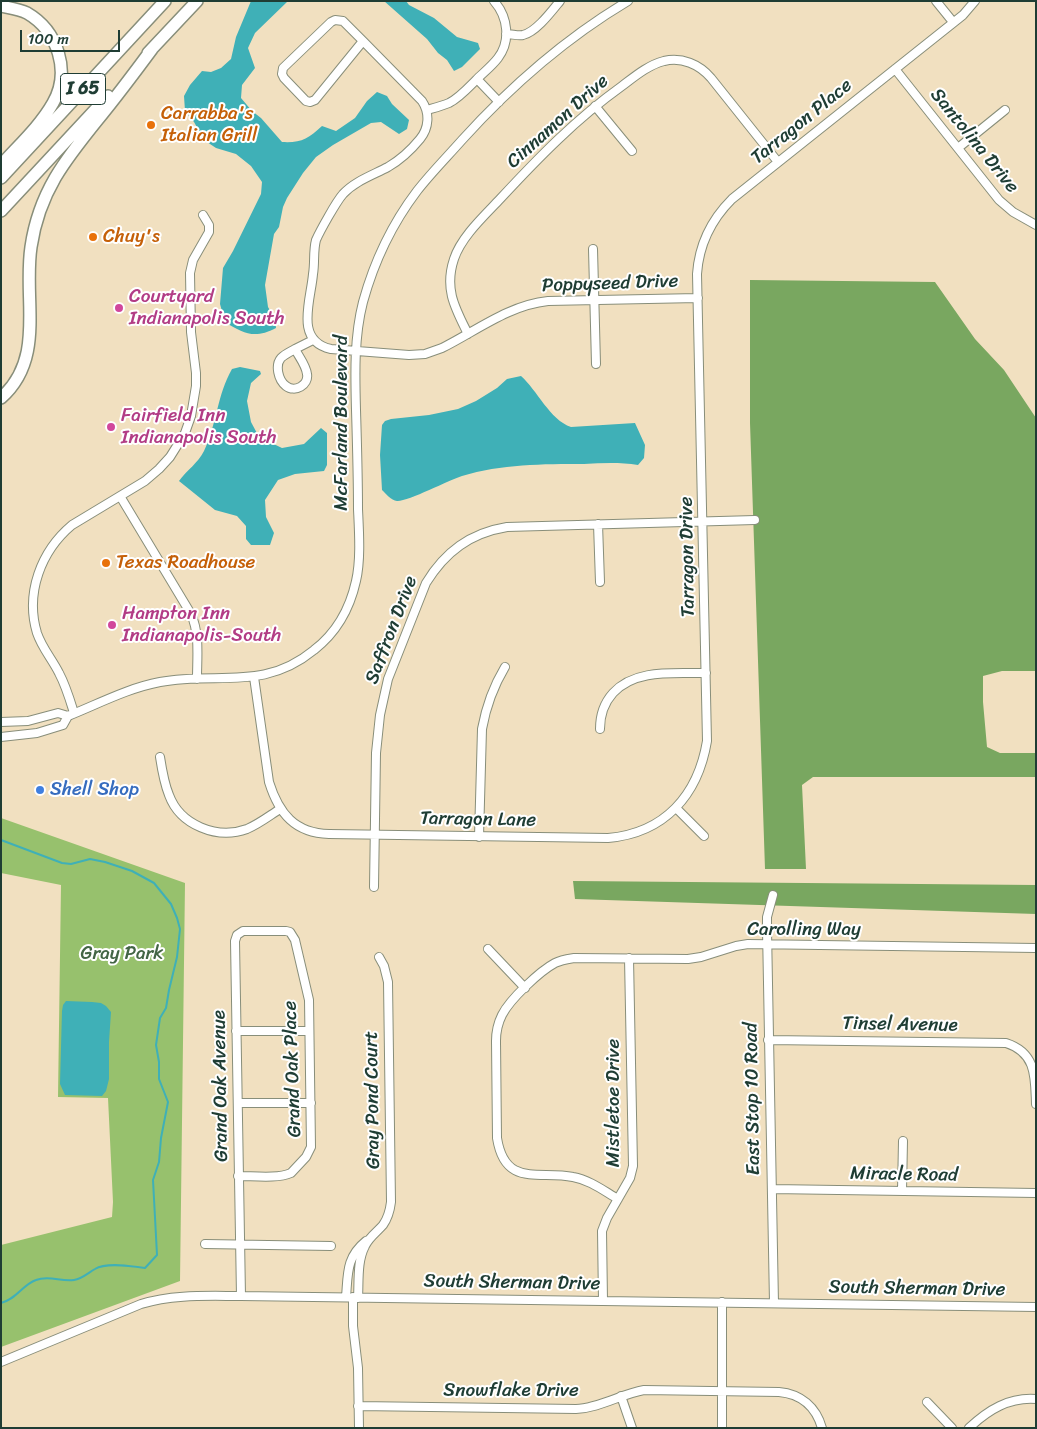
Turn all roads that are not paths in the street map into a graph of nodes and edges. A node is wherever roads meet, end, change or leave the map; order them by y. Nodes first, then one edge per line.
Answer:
1 (165, 1) edge
2 (196, 1) edge
3 (494, 1) edge
4 (560, 1) edge
5 (628, 1) edge
6 (936, 1) edge
7 (975, 1) edge
8 (1, 6) edge
9 (953, 22) junction
10 (506, 34) junction
11 (363, 41) junction
12 (152, 49) junction
13 (895, 69) junction
14 (477, 79) junction
15 (499, 102) junction
16 (595, 106) junction
17 (427, 110) junction
18 (1005, 110) dead end
19 (958, 148) junction
20 (632, 151) dead end
21 (778, 162) junction
22 (1, 165) edge
23 (1, 178) edge
24 (1, 211) edge
25 (203, 215) dead end
26 (1036, 226) edge
27 (593, 250) dead end
28 (698, 298) junction
29 (594, 300) junction
30 (468, 334) junction
31 (313, 340) junction
32 (295, 349) junction
33 (356, 352) junction
34 (596, 364) dead end
35 (1, 398) edge
36 (120, 496) junction
37 (755, 520) dead end
38 (703, 521) junction
39 (598, 524) junction
40 (600, 582) dead end
41 (505, 667) dead end
42 (706, 673) junction
43 (254, 677) junction
44 (197, 679) junction
45 (71, 714) junction
46 (1, 722) edge
47 (600, 729) dead end
48 (1, 737) edge
49 (160, 757) dead end
50 (280, 808) junction
51 (676, 808) junction
52 (375, 835) junction
53 (704, 836) dead end
54 (479, 837) junction
55 (374, 888) dead end
56 (773, 895) dead end
57 (293, 935) joint
58 (767, 945) junction
59 (1036, 948) edge
60 (488, 949) dead end
61 (379, 957) dead end
62 (629, 958) junction
63 (525, 988) junction
64 (236, 1031) junction
65 (309, 1031) junction
66 (768, 1040) junction
67 (311, 1102) junction
68 (238, 1103) junction
69 (1036, 1104) edge
70 (903, 1141) dead end
71 (238, 1176) junction
72 (772, 1189) junction
73 (902, 1191) junction
74 (1036, 1193) edge
75 (618, 1199) junction
76 (371, 1237) junction
77 (204, 1244) dead end
78 (239, 1244) junction
79 (331, 1246) dead end
80 (241, 1296) junction
81 (353, 1297) junction
82 (603, 1301) junction
83 (722, 1302) junction
84 (774, 1303) junction
85 (1036, 1307) edge
86 (1, 1362) edge
87 (722, 1391) junction
88 (621, 1396) junction
89 (1036, 1399) edge
90 (927, 1402) dead end
91 (358, 1406) junction
92 (358, 1428) edge
93 (632, 1428) edge
94 (722, 1428) edge
95 (822, 1428) edge
96 (952, 1428) edge
97 (969, 1428) edge

1 - 23 highway, I 65
2 - 12 highway, I 65
3 - 10 street
4 - 10 street
5 - 15 street, McFarland Boulevard
6 - 9 street
7 - 9 street, Tarragon Place
8 - 22 highway
9 - 13 street, Tarragon Place
10 - 14 street
11 - 11 street
11 - 17 street
12 - 24 highway, I 65
12 - 35 highway
13 - 19 street, Santolina Drive
13 - 21 street, Tarragon Place
14 - 15 street
14 - 17 street
15 - 33 street, McFarland Boulevard
16 - 20 street
16 - 21 street, Cinnamon Drive
16 - 30 street, Cinnamon Drive
17 - 31 street
18 - 19 street
19 - 26 street, Santolina Drive
21 - 28 street, Tarragon Place
25 - 36 street
27 - 29 street
28 - 29 street, Poppyseed Drive
28 - 38 street, Tarragon Drive
29 - 30 street, Poppyseed Drive
29 - 34 street
30 - 33 street, Poppyseed Drive
31 - 32 street
31 - 33 street, Poppyseed Drive
32 - 32 street
33 - 43 street, McFarland Boulevard
36 - 44 street
36 - 45 street
37 - 38 street, Saffron Drive
38 - 39 street, Saffron Drive
38 - 42 street, Tarragon Drive
39 - 40 street
39 - 52 street, Saffron Drive
41 - 54 street
42 - 47 street
42 - 51 street, Tarragon Drive
43 - 44 street, McFarland Boulevard
43 - 50 street
44 - 45 street, McFarland Boulevard
45 - 46 street, McFarland Boulevard
45 - 48 street, McFarland Boulevard
49 - 50 street
50 - 52 street, Tarragon Lane
51 - 53 street
51 - 54 street, Tarragon Lane
52 - 54 street, Tarragon Lane
52 - 55 street, Saffron Drive
56 - 58 street, East Stop 10 Road
57 - 64 street, Grand Oak Avenue
57 - 65 street, Grand Oak Place
58 - 59 street, Carolling Way
58 - 62 street, Carolling Way
58 - 66 street, East Stop 10 Road
60 - 63 street
61 - 76 street, Gray Pond Court
62 - 63 street, Carolling Way
62 - 75 street, Mistletoe Drive
63 - 75 street, Carolling Way
64 - 65 street
64 - 68 street, Grand Oak Avenue
65 - 67 street, Grand Oak Place
66 - 69 street, Tinsel Avenue
66 - 72 street, East Stop 10 Road
67 - 68 street
67 - 71 street, Grand Oak Place
68 - 71 street, Grand Oak Avenue
70 - 73 street
71 - 78 street, Grand Oak Avenue
72 - 73 street, Miracle Road
72 - 84 street, East Stop 10 Road
73 - 74 street, Miracle Road
75 - 82 street, Mistletoe Drive
76 - 81 street, Gray Pond Court
76 - 81 street, Gray Pond Court
77 - 78 street
78 - 79 street
78 - 80 street, Grand Oak Avenue
80 - 81 street, South Sherman Drive
80 - 86 street, South Sherman Drive
81 - 82 street, South Sherman Drive
81 - 91 street
82 - 83 street, South Sherman Drive
83 - 84 street, South Sherman Drive
83 - 87 street
84 - 85 street, South Sherman Drive
87 - 88 street, Snowflake Drive
87 - 94 street
87 - 95 street, Snowflake Drive
88 - 91 street, Snowflake Drive
88 - 93 street
89 - 97 street
90 - 96 street
91 - 92 street

